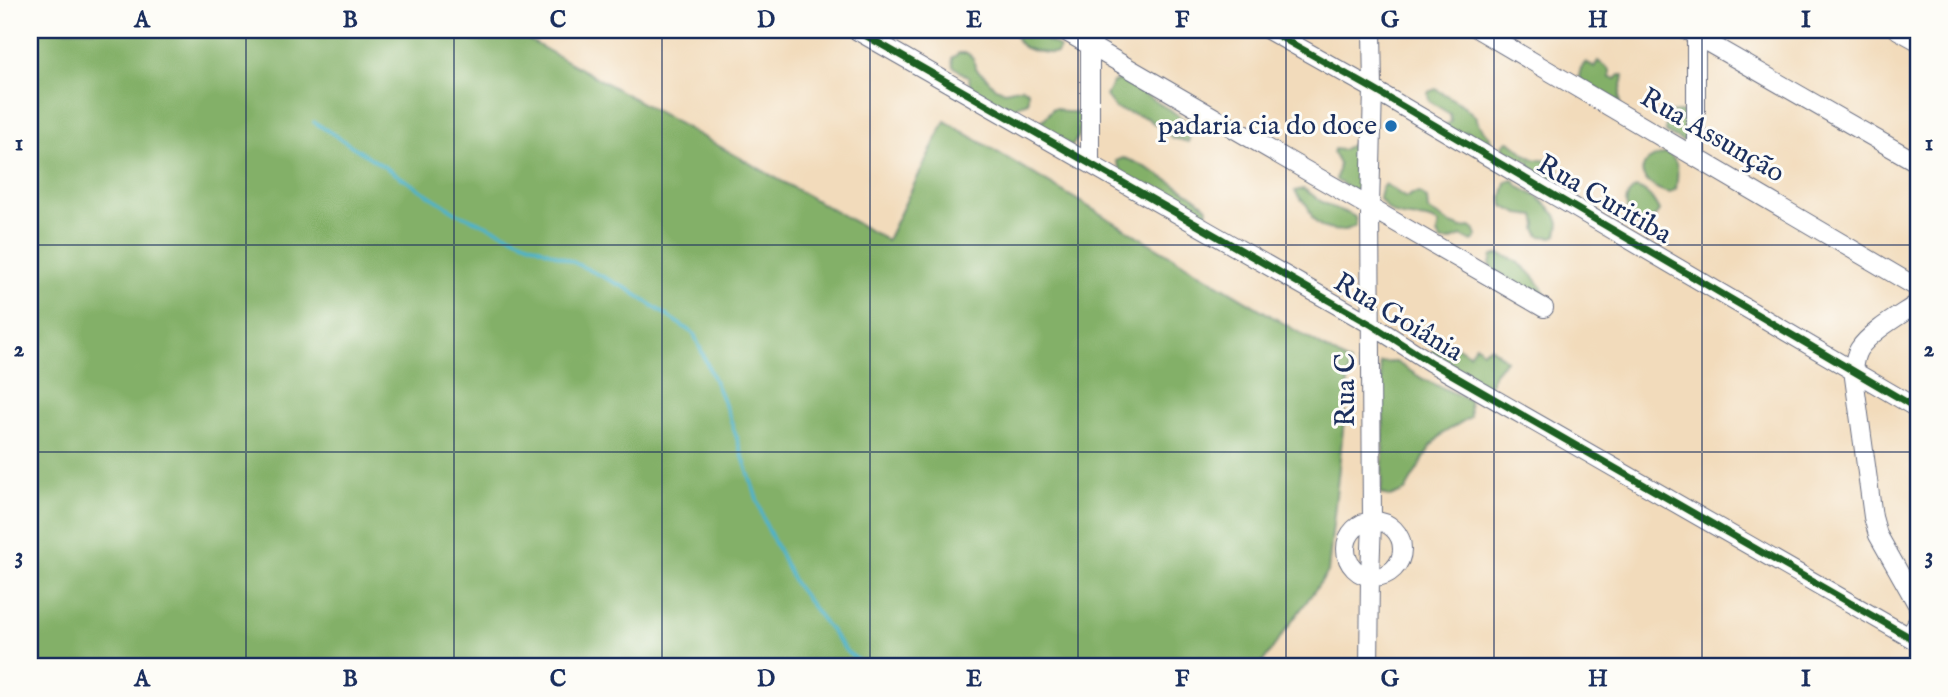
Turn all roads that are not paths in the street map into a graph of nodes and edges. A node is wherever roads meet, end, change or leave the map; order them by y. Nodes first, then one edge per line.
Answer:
1 (856, 30) edge
2 (1063, 30) edge
3 (1268, 30) edge
4 (1371, 30) edge
5 (1479, 30) edge
6 (1898, 30) edge
7 (1691, 33) edge
8 (1090, 37) edge
9 (1918, 41) edge
10 (1373, 89) junction
11 (1696, 157) junction
12 (1090, 163) junction
13 (1918, 163) edge
14 (1370, 207) junction
15 (1918, 288) edge
16 (1918, 303) edge
17 (1544, 308) dead end
18 (1372, 325) junction
19 (1853, 370) junction
20 (1918, 409) edge
21 (1372, 521) junction
22 (1370, 576) junction
23 (1918, 606) edge
24 (1916, 633) edge
25 (1369, 667) edge

1 - 12 street, Rua Goiânia
2 - 8 street
3 - 10 street, Rua Curitiba
4 - 10 street, Rua C
5 - 11 street, Rua Assunção
6 - 9 street
7 - 11 street
7 - 13 street
8 - 12 street
8 - 14 street
10 - 14 street, Rua C
10 - 19 street, Rua Curitiba
11 - 15 street, Rua Assunção
12 - 18 street, Rua Goiânia
14 - 17 street
14 - 18 street, Rua C
16 - 19 street
18 - 21 street, Rua C
18 - 24 street, Rua Goiânia
19 - 20 street, Rua Curitiba
19 - 23 street
21 - 22 street, Rua C
21 - 22 street
22 - 25 street, Rua C

